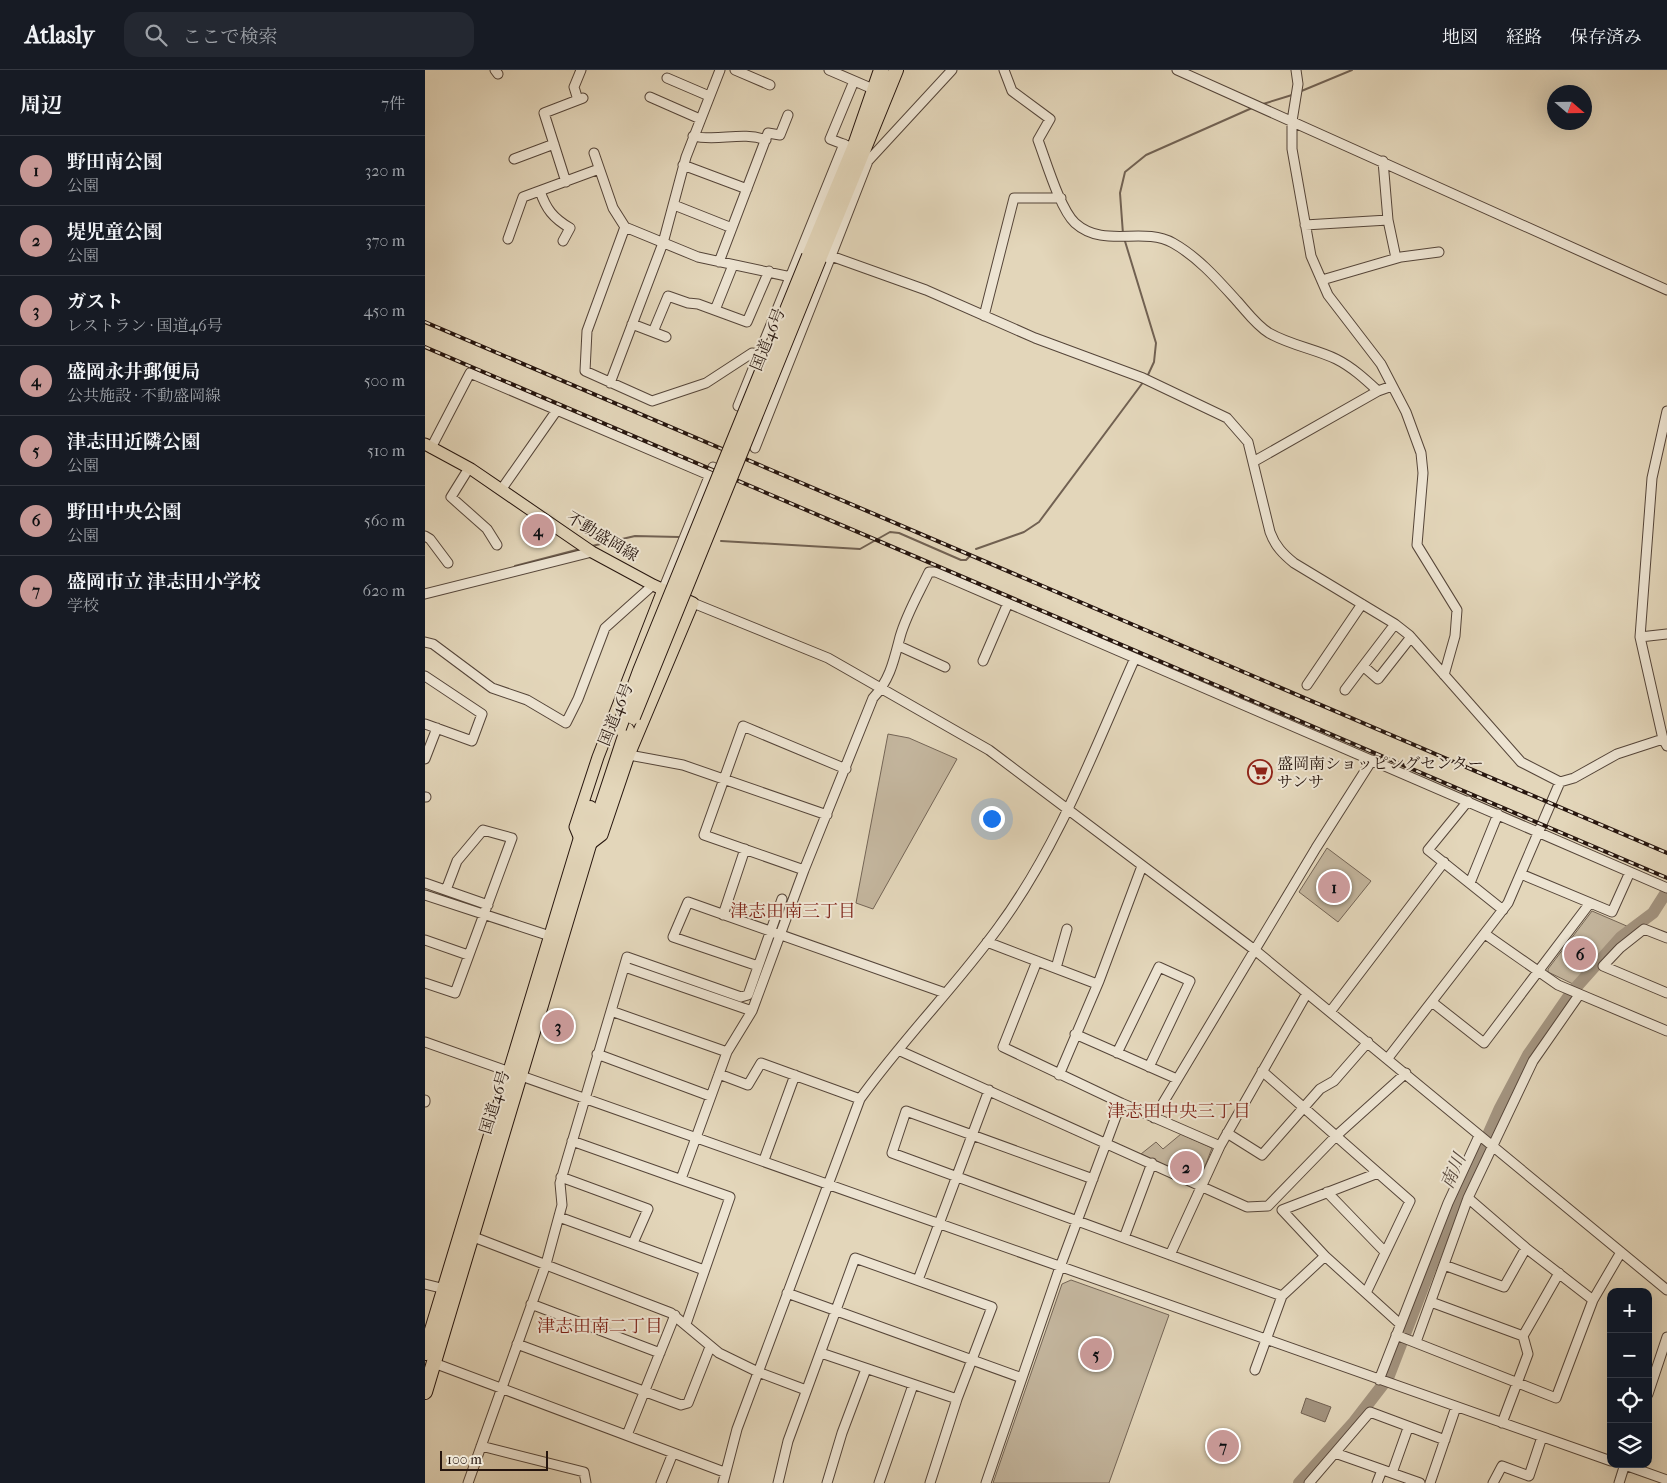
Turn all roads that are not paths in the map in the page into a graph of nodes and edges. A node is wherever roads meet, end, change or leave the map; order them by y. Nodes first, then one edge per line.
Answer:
1 (581, 70) edge
2 (720, 70) edge
3 (735, 70) edge
4 (829, 70) edge
5 (881, 70) edge
6 (896, 70) edge
7 (952, 70) edge
8 (1004, 70) edge
9 (1177, 70) edge
10 (1297, 70) edge
11 (667, 78) dead end
12 (854, 81) junction
13 (770, 84) dead end
14 (873, 88) junction
15 (709, 96) junction
16 (651, 97) dead end
17 (788, 115) dead end
18 (700, 118) junction
19 (1293, 122) junction
20 (693, 136) junction
21 (766, 140) junction
22 (554, 144) junction
23 (853, 149) junction
24 (878, 150) junction
25 (594, 153) dead end
26 (514, 159) dead end
27 (1383, 161) junction
28 (683, 165) junction
29 (599, 168) junction
30 (566, 182) junction
31 (747, 189) junction
32 (540, 191) junction
33 (1061, 198) junction
34 (674, 205) junction
35 (1388, 220) junction
36 (1305, 225) junction
37 (625, 226) junction
38 (732, 228) junction
39 (508, 239) dead end
40 (563, 241) dead end
41 (663, 243) junction
42 (1439, 252) dead end
43 (819, 257) junction
44 (1396, 258) junction
45 (719, 262) junction
46 (733, 265) junction
47 (769, 271) junction
48 (791, 278) junction
49 (1322, 280) junction
50 (1667, 290) edge
51 (715, 310) junction
52 (984, 316) junction
53 (632, 324) junction
54 (653, 332) junction
55 (666, 337) dead end
56 (760, 354) junction
57 (610, 383) junction
58 (1392, 386) junction
59 (1378, 391) junction
60 (738, 406) dead end
61 (557, 410) junction
62 (1667, 411) edge
63 (428, 446) edge
64 (755, 448) dead end
65 (1253, 462) junction
66 (469, 468) junction
67 (501, 490) junction
68 (425, 536) edge
69 (497, 545) dead end
70 (587, 549) junction
71 (448, 563) dead end
72 (658, 587) junction
73 (425, 594) edge
74 (693, 603) junction
75 (1008, 603) junction
76 (1362, 604) junction
77 (1395, 624) junction
78 (1667, 634) edge
79 (1411, 637) junction
80 (1640, 637) junction
81 (425, 642) edge
82 (899, 646) junction
83 (1135, 658) junction
84 (983, 662) dead end
85 (1363, 666) junction
86 (945, 667) dead end
87 (1444, 675) junction
88 (425, 676) edge
89 (1307, 685) dead end
90 (883, 688) junction
91 (1345, 690) dead end
92 (425, 724) edge
93 (437, 728) junction
94 (1665, 742) edge
95 (629, 756) junction
96 (425, 759) edge
97 (1372, 760) junction
98 (846, 769) junction
99 (723, 778) junction
100 (1560, 782) junction
101 (1468, 801) junction
102 (1068, 809) junction
103 (1498, 814) junction
104 (827, 815) junction
105 (1539, 833) junction
106 (585, 842) junction
107 (745, 850) junction
108 (1443, 862) junction
109 (1142, 866) junction
110 (804, 870) junction
111 (1630, 872) junction
112 (1521, 874) junction
113 (425, 883) edge
114 (1469, 883) junction
115 (1666, 887) edge
116 (446, 890) junction
117 (425, 895) edge
118 (782, 899) dead end
119 (1590, 904) junction
120 (486, 910) junction
121 (1503, 910) junction
122 (723, 915) junction
123 (1067, 928) dead end
124 (770, 932) junction
125 (1485, 934) junction
126 (550, 936) junction
127 (779, 936) junction
128 (1667, 938) edge
129 (425, 940) edge
130 (987, 942) junction
131 (1256, 951) junction
132 (469, 955) junction
133 (1037, 961) junction
134 (625, 966) junction
135 (758, 966) junction
136 (1056, 968) junction
137 (1538, 973) junction
138 (425, 983) edge
139 (1097, 984) junction
140 (945, 993) junction
141 (1307, 993) junction
142 (1667, 993) edge
143 (1579, 994) junction
144 (1432, 1002) junction
145 (611, 1010) junction
146 (752, 1011) junction
147 (1330, 1012) junction
148 (1667, 1031) edge
149 (1075, 1034) junction
150 (425, 1042) edge
151 (1368, 1042) junction
152 (898, 1050) junction
153 (727, 1052) junction
154 (1117, 1053) junction
155 (597, 1054) junction
156 (1388, 1058) junction
157 (1149, 1067) junction
158 (1262, 1071) junction
159 (515, 1074) junction
160 (719, 1074) junction
161 (1406, 1074) junction
162 (795, 1075) junction
163 (1059, 1075) junction
164 (1177, 1079) junction
165 (989, 1090) junction
166 (710, 1096) junction
167 (584, 1098) junction
168 (860, 1100) junction
169 (1121, 1104) junction
170 (1304, 1109) junction
171 (1154, 1118) junction
172 (1227, 1133) junction
173 (971, 1135) junction
174 (1336, 1136) junction
175 (1479, 1136) junction
176 (696, 1137) junction
177 (572, 1141) junction
178 (1107, 1143) junction
179 (1220, 1146) junction
180 (1493, 1147) junction
181 (764, 1160) junction
182 (1152, 1163) junction
183 (1378, 1174) junction
184 (561, 1177) junction
185 (956, 1177) junction
186 (1093, 1179) junction
187 (681, 1180) junction
188 (829, 1182) junction
189 (1201, 1185) junction
190 (1327, 1192) junction
191 (1468, 1198) junction
192 (559, 1217) junction
193 (1077, 1221) junction
194 (940, 1222) junction
195 (471, 1236) junction
196 (1124, 1238) junction
197 (633, 1243) junction
198 (1526, 1248) junction
199 (1385, 1252) junction
200 (1621, 1252) junction
201 (1170, 1255) junction
202 (1325, 1256) junction
203 (546, 1264) junction
204 (1444, 1265) junction
205 (1060, 1267) junction
206 (704, 1270) junction
207 (1559, 1273) junction
208 (918, 1280) junction
209 (425, 1284) edge
210 (450, 1290) junction
211 (1667, 1290) edge
212 (787, 1293) junction
213 (1365, 1293) junction
214 (1282, 1296) junction
215 (1593, 1300) junction
216 (1431, 1302) junction
217 (531, 1304) junction
218 (835, 1310) junction
219 (675, 1315) junction
220 (686, 1324) junction
221 (1400, 1324) junction
222 (1396, 1335) junction
223 (1523, 1336) junction
224 (1667, 1337) edge
225 (1266, 1340) junction
226 (1416, 1342) junction
227 (517, 1344) junction
228 (710, 1346) junction
229 (660, 1352) junction
230 (821, 1353) junction
231 (429, 1358) edge
232 (973, 1360) junction
233 (866, 1369) junction
234 (1255, 1370) dead end
235 (758, 1372) junction
236 (1022, 1378) junction
237 (1379, 1380) junction
238 (1652, 1382) edge
239 (1517, 1383) junction
240 (913, 1385) junction
241 (501, 1388) junction
242 (806, 1390) junction
243 (425, 1392) edge
244 (644, 1392) junction
245 (957, 1400) junction
246 (1456, 1407) junction
247 (1502, 1423) junction
248 (1408, 1428) junction
249 (627, 1436) junction
250 (1542, 1438) junction
251 (1445, 1440) junction
252 (481, 1446) junction
253 (673, 1453) junction
254 (1335, 1453) junction
255 (1607, 1460) edge
256 (1623, 1468) edge
257 (1633, 1468) edge
258 (1382, 1470) junction
259 (724, 1472) junction
260 (1392, 1473) junction
261 (1667, 1480) edge
262 (468, 1483) edge
263 (586, 1483) edge
264 (661, 1483) edge
265 (723, 1483) edge
266 (778, 1483) edge
267 (827, 1483) edge
268 (879, 1483) edge
269 (930, 1483) edge
270 (987, 1483) edge
271 (1309, 1483) edge
272 (1377, 1483) edge
273 (1420, 1483) edge
274 (1430, 1483) edge
275 (1493, 1483) edge
276 (1619, 1483) edge

1 - 22 street
2 - 15 street
3 - 13 street
4 - 12 street
5 - 14 highway, 国道46号
6 - 23 highway, 国道46号
7 - 24 street
8 - 33 street
9 - 19 street
10 - 19 street
11 - 15 street
12 - 14 street
12 - 23 street
14 - 23 highway, 国道46号
15 - 18 street
16 - 18 street
17 - 21 street
18 - 20 street
19 - 27 street
19 - 36 street
20 - 21 street
20 - 28 street
21 - 31 street
22 - 26 street
22 - 30 street
23 - 24 street
23 - 43 highway, 国道46号
23 - 48 street
24 - 43 street
25 - 29 street
27 - 35 street
27 - 50 street
28 - 31 street
28 - 34 street
29 - 30 street
29 - 37 street
30 - 32 street
31 - 38 street
32 - 39 street
32 - 40 street
33 - 52 street
33 - 59 street
34 - 38 street
34 - 41 street
35 - 36 street
35 - 44 street
36 - 49 street
37 - 41 street
37 - 57 street
38 - 45 street
41 - 45 street
41 - 53 street
42 - 44 street
43 - 52 street
43 - 64 street
43 - 106 highway, 国道46号, bridge
44 - 49 street
45 - 46 street
46 - 47 street
46 - 51 street
47 - 48 street
47 - 51 street
48 - 56 street
49 - 58 street
51 - 54 street
52 - 65 street
53 - 54 street
53 - 57 street
54 - 55 street
56 - 57 street
56 - 60 street
58 - 59 street
58 - 87 street
59 - 65 street
61 - 63 street
61 - 67 street
61 - 72 street
62 - 80 street
63 - 66 main road, 不動盛岡線
65 - 76 street
66 - 67 main road, 不動盛岡線
66 - 69 street
67 - 70 main road, 不動盛岡線
68 - 71 street
70 - 72 main road, 不動盛岡線
70 - 73 street
72 - 74 main road, 不動盛岡線
72 - 81 street
72 - 106 main road
74 - 90 street
74 - 95 main road
75 - 82 street
75 - 83 street
75 - 84 street
76 - 77 street
76 - 89 street
77 - 79 street
77 - 85 street
78 - 80 street
79 - 85 street
79 - 87 street
80 - 94 street
82 - 86 street
82 - 90 street
83 - 97 street
83 - 102 street
85 - 91 street
87 - 100 street
88 - 93 street
90 - 98 street
90 - 102 street
92 - 93 street
93 - 96 street
94 - 100 street
95 - 99 street
95 - 106 main road
97 - 101 street
97 - 131 street
98 - 99 street
98 - 104 street
99 - 104 street
99 - 107 street
100 - 105 street
101 - 103 street
101 - 108 street
102 - 109 street
102 - 130 street
103 - 105 street
103 - 114 street
104 - 110 street
105 - 111 street
105 - 112 street
106 - 126 highway, 国道46号
106 - 159 highway, 国道46号
107 - 110 street
107 - 122 street
108 - 114 street
108 - 147 street
109 - 131 street
109 - 139 street
110 - 127 street
111 - 115 street
111 - 119 street
112 - 119 street
112 - 121 street
113 - 116 street
114 - 121 street
116 - 120 street
116 - 120 street
117 - 120 street
118 - 124 street
119 - 137 street
120 - 126 street
120 - 132 street
121 - 125 street
122 - 124 street
122 - 135 street
123 - 136 street
124 - 127 street
124 - 135 street
125 - 137 street
125 - 144 street
126 - 159 highway, 国道46号
127 - 140 street
127 - 146 street
128 - 142 street
129 - 132 street
130 - 133 street
130 - 140 street
131 - 141 street
131 - 164 street
132 - 138 street
133 - 136 street
133 - 163 street
134 - 135 street
134 - 145 street
134 - 146 street
136 - 139 street
137 - 143 street
137 - 144 street
139 - 149 street
140 - 152 street
141 - 147 street
141 - 158 street
143 - 148 street
143 - 180 street
144 - 156 street
145 - 153 street
145 - 155 street
146 - 153 street
147 - 151 street
149 - 154 street
149 - 163 street
150 - 159 street
151 - 156 street
151 - 170 street
152 - 165 street
152 - 168 street
153 - 160 street
154 - 157 street
154 - 157 street
155 - 166 street
155 - 167 street
156 - 161 street
157 - 164 street
158 - 170 street
158 - 172 street
159 - 167 street
159 - 195 highway, 国道46号
159 - 210 highway, 国道46号
160 - 162 street
160 - 166 street
161 - 174 street
161 - 175 street
162 - 168 street
162 - 181 street
163 - 169 street
164 - 171 street
165 - 173 street
165 - 178 street
166 - 176 street
167 - 176 street
167 - 177 street
168 - 188 street
169 - 171 street
169 - 178 street
170 - 172 street
170 - 174 street
171 - 179 street
172 - 179 street
173 - 185 street
173 - 185 street
173 - 186 street
174 - 183 street
174 - 189 street
175 - 180 street
175 - 221 street
176 - 181 street
176 - 187 street
177 - 184 street
177 - 187 street
178 - 182 street
178 - 186 street
179 - 189 street
180 - 191 street
180 - 200 street
181 - 188 street
182 - 189 street
182 - 196 street
183 - 190 street
183 - 199 street
184 - 192 street
184 - 197 street
185 - 193 street
185 - 194 street
186 - 193 street
187 - 206 street
188 - 194 street
188 - 212 street
189 - 201 street
190 - 199 street
190 - 202 street
191 - 198 street
191 - 204 street
192 - 197 street
192 - 203 street
193 - 196 street
193 - 205 street
194 - 205 street
194 - 208 street
195 - 203 street
195 - 210 highway, 国道46号
196 - 201 street
197 - 206 street
198 - 204 street
198 - 207 street
199 - 213 street
200 - 211 street
200 - 215 street
201 - 214 street
202 - 213 street
202 - 214 street
203 - 217 street
203 - 219 street
204 - 216 street
205 - 225 street
205 - 236 street
206 - 220 street
207 - 215 street
207 - 223 street
208 - 218 street
208 - 232 street
209 - 210 street
210 - 231 highway, 国道46号
212 - 218 street
212 - 235 street
213 - 221 street
214 - 225 street
215 - 239 street
216 - 223 street
216 - 226 street
217 - 227 street
217 - 229 street
218 - 230 street
218 - 232 street
219 - 220 street
219 - 229 street
220 - 228 street
221 - 222 street
222 - 226 street
222 - 237 street
223 - 239 street
224 - 238 street
225 - 234 street
225 - 237 street
226 - 239 street
227 - 241 street
227 - 244 street
228 - 235 street
228 - 244 street
229 - 244 street
230 - 233 street
230 - 242 street
231 - 241 street
231 - 243 highway, 国道46号
232 - 236 street
232 - 245 street
233 - 240 street
233 - 267 street
235 - 242 street
235 - 259 street
236 - 270 street
237 - 246 street
239 - 247 street
240 - 245 street
240 - 268 street
241 - 249 street
241 - 252 street
242 - 266 street
244 - 249 street
245 - 269 street
246 - 247 street
246 - 251 street
247 - 250 street
248 - 251 street
248 - 254 street
248 - 260 street
249 - 253 street
250 - 255 street
250 - 275 street
251 - 274 street
252 - 262 street
252 - 263 street
253 - 259 street
253 - 264 street
254 - 258 street
254 - 271 street
256 - 276 street
257 - 261 street
258 - 260 street
258 - 272 street
259 - 265 street
260 - 273 street

